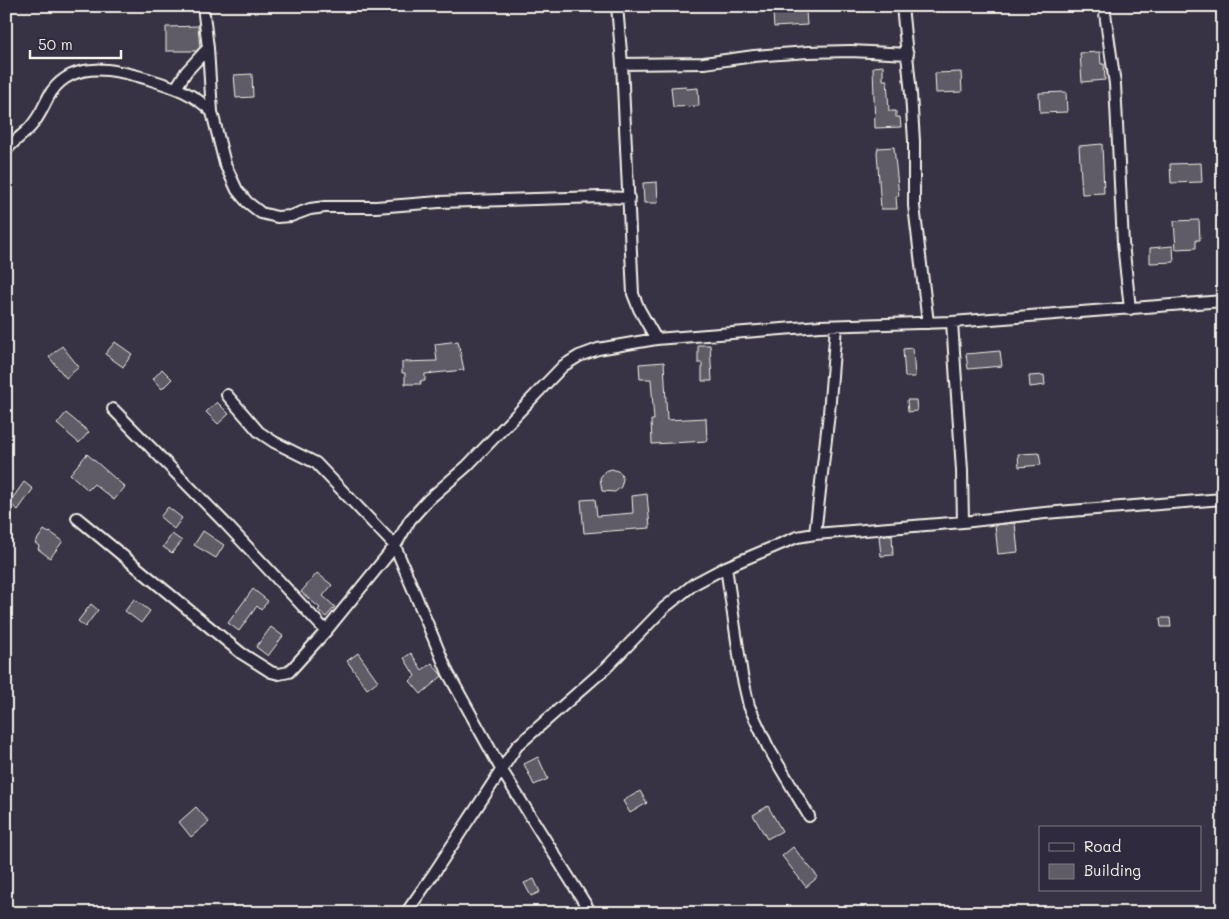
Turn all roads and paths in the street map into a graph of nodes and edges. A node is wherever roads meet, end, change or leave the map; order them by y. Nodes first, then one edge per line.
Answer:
1 (203, 6) edge
2 (617, 6) edge
3 (902, 6) edge
4 (1104, 6) edge
5 (208, 48) junction
6 (908, 54) junction
7 (622, 64) junction
8 (176, 88) junction
9 (212, 112) junction
10 (6, 151) edge
11 (629, 198) junction
12 (1223, 302) edge
13 (1130, 309) junction
14 (952, 322) junction
15 (928, 323) junction
16 (836, 326) junction
17 (656, 339) junction
18 (227, 395) dead end
19 (113, 409) dead end
20 (1223, 499) edge
21 (77, 518) dead end
22 (963, 522) junction
23 (815, 534) junction
24 (395, 546) junction
25 (726, 567) junction
26 (326, 631) junction
27 (501, 769) junction
28 (809, 816) dead end
29 (406, 913) edge
30 (591, 913) edge

1 - 5 street
2 - 7 street
3 - 6 street
4 - 13 street
5 - 8 street
5 - 9 street
6 - 7 street
6 - 15 street
7 - 11 street
8 - 9 street
8 - 10 street
9 - 11 street
11 - 17 street
12 - 13 street
13 - 14 street
14 - 15 street
14 - 22 street
15 - 16 street
16 - 17 street
16 - 23 street
17 - 24 street
18 - 24 street
19 - 26 street
20 - 22 street
21 - 26 street
22 - 23 street
23 - 25 street
24 - 26 street
24 - 27 street
25 - 27 street
25 - 28 street
27 - 29 street
27 - 30 street

